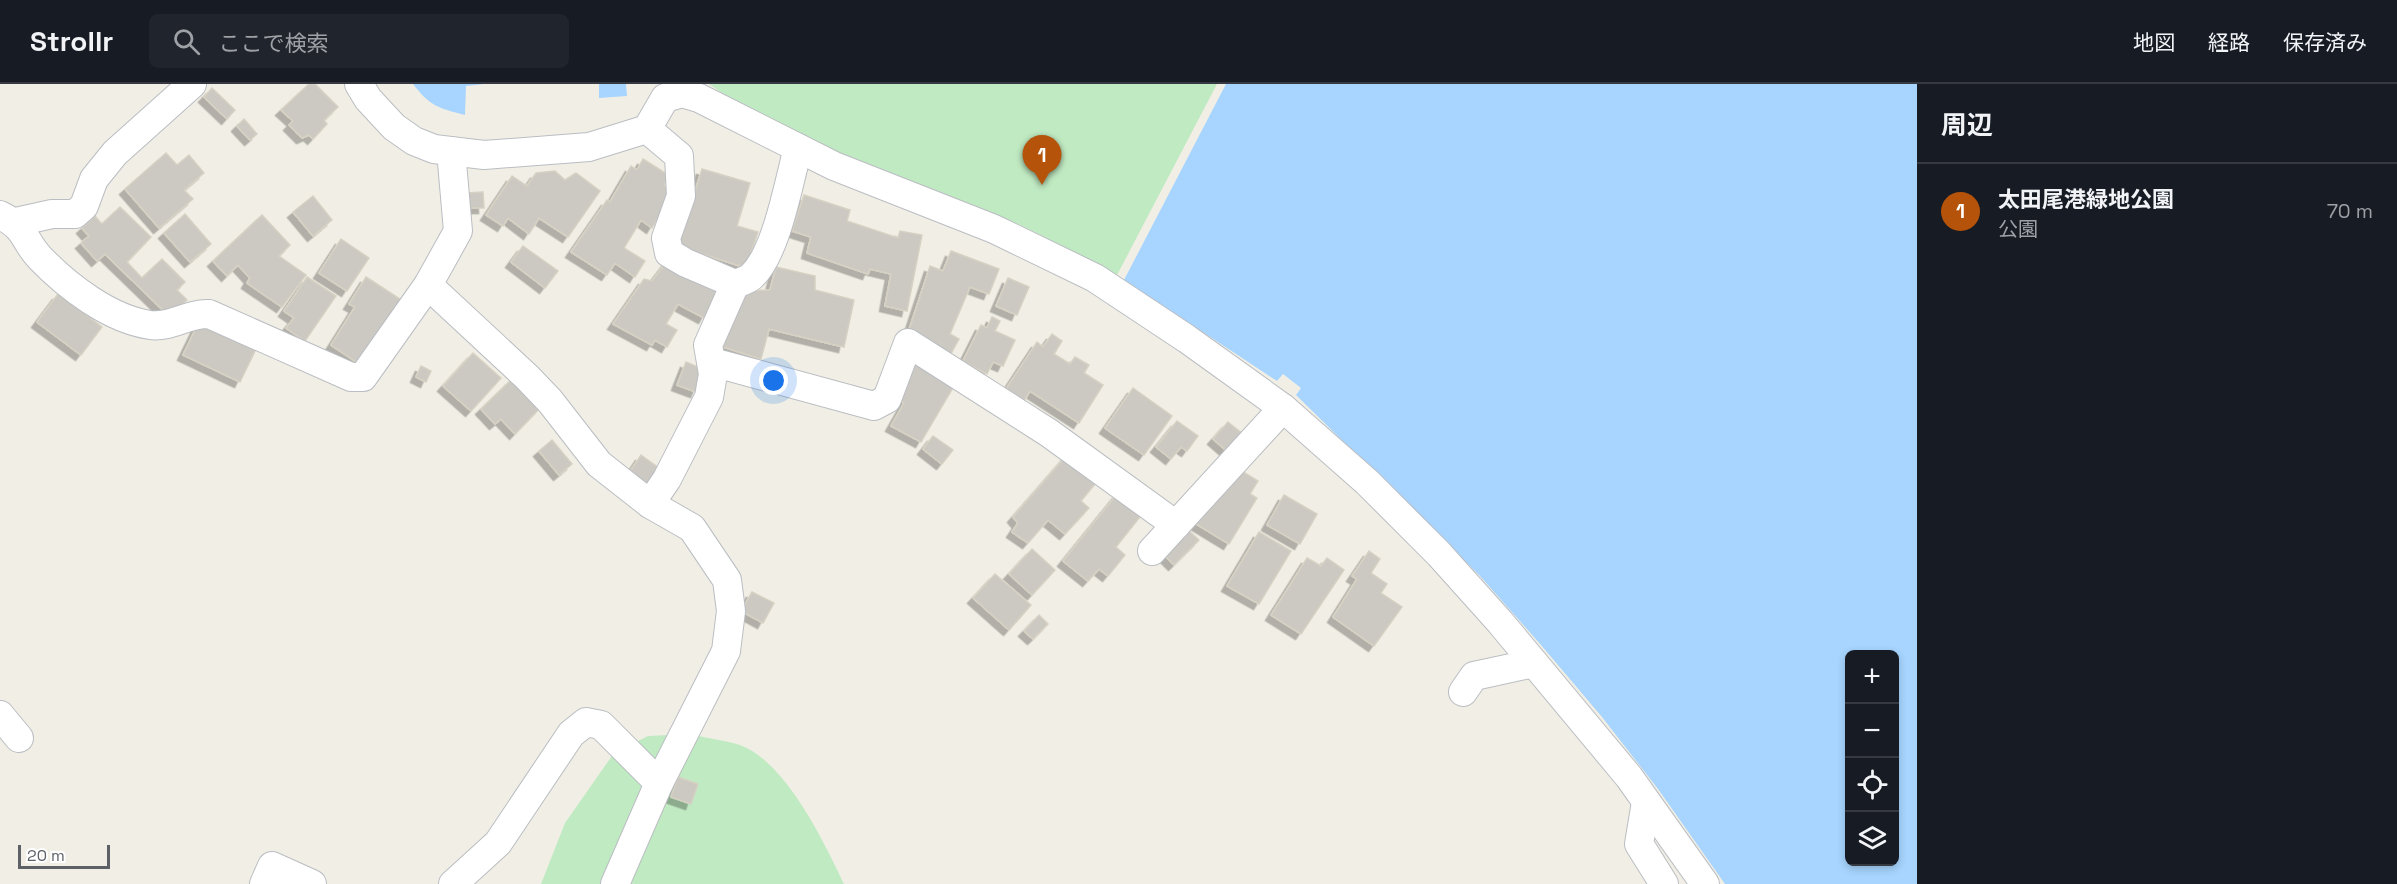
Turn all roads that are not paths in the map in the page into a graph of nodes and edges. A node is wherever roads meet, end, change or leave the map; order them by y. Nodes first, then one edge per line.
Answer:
1 (192, 84) edge
2 (359, 84) edge
3 (647, 129) junction
4 (798, 148) junction
5 (451, 150) junction
6 (8, 219) edge
7 (735, 284) junction
8 (428, 285) junction
9 (712, 362) junction
10 (1283, 408) junction
11 (650, 504) junction
12 (1176, 525) junction
13 (1152, 551) dead end
14 (1534, 663) junction
15 (1463, 692) dead end
16 (0, 715) edge
17 (19, 738) dead end
18 (659, 783) junction
19 (1646, 802) junction
20 (264, 884) edge
21 (312, 884) edge
22 (453, 884) edge
23 (615, 884) edge
24 (1665, 884) edge
25 (1704, 884) edge

1 - 6 street
2 - 5 street
3 - 4 street
3 - 5 street
3 - 7 street
4 - 7 street
4 - 10 street
5 - 8 street
6 - 8 street
7 - 9 street
8 - 11 street
9 - 11 street
9 - 12 street
10 - 12 street
10 - 14 street
11 - 18 street
12 - 13 street
14 - 15 street
14 - 19 street
16 - 17 street
18 - 22 street
18 - 23 street
19 - 24 street
19 - 25 street
20 - 21 street

